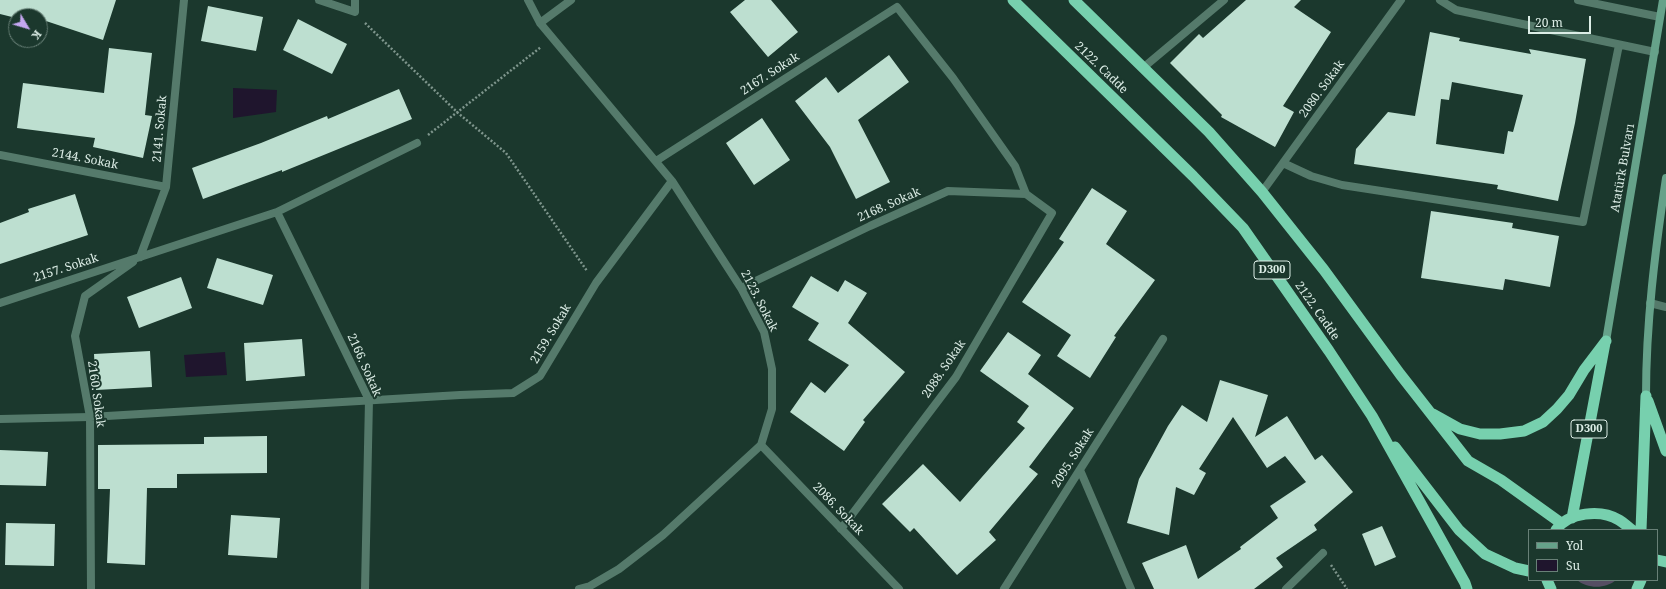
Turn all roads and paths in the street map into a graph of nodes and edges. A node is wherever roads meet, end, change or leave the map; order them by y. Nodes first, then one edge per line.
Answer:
1 (184, 0) edge
2 (319, 0) edge
3 (355, 0) edge
4 (528, 0) edge
5 (571, 0) edge
6 (1013, 0) edge
7 (1074, 0) edge
8 (1224, 0) edge
9 (1402, 0) edge
10 (1440, 0) edge
11 (1578, 0) edge
12 (1663, 0) edge
13 (355, 12) junction
14 (1660, 17) junction
15 (540, 23) junction
16 (552, 38) junction
17 (1619, 45) junction
18 (1655, 52) junction
19 (1144, 67) junction
20 (458, 113) junction
21 (418, 143) joint
22 (0, 155) edge
23 (656, 161) junction
24 (1283, 163) junction
25 (1666, 178) edge
26 (672, 181) junction
27 (166, 187) junction
28 (1262, 192) junction
29 (1026, 194) junction
30 (277, 212) junction
31 (1663, 220) edge
32 (140, 257) junction
33 (596, 283) junction
34 (742, 288) junction
35 (0, 302) edge
36 (1650, 303) junction
37 (1666, 307) edge
38 (1163, 339) dead end
39 (1606, 341) junction
40 (1646, 396) junction
41 (369, 400) junction
42 (1429, 412) junction
43 (90, 416) junction
44 (1372, 416) junction
45 (0, 419) edge
46 (761, 445) junction
47 (1666, 451) edge
48 (1080, 470) junction
49 (1572, 518) junction
50 (1558, 526) edge
51 (841, 529) junction
52 (1631, 529) edge
53 (1641, 529) edge
54 (1323, 553) joint
55 (1528, 571) edge
56 (1290, 587) edge
57 (91, 589) edge
58 (365, 589) edge
59 (580, 589) edge
60 (899, 589) edge
61 (1004, 589) edge
62 (1131, 589) edge
63 (1347, 589) edge
64 (1467, 589) edge

1 - 27 street, 2141. Sokak
2 - 13 street
3 - 13 street
4 - 15 street, 2123. Sokak
5 - 15 street
6 - 44 highway, 2122. Cadde / D300
7 - 19 highway
8 - 19 street
9 - 24 street, 2080. Sokak
10 - 17 street
11 - 14 street
12 - 14 main road, Atatürk Bulvarı / D300
13 - 20 path
14 - 18 main road, Atatürk Bulvarı / D300
15 - 16 street, 2123. Sokak
16 - 20 path
16 - 23 street, 2123. Sokak
17 - 18 street
17 - 24 street
18 - 39 main road, Atatürk Bulvarı / D300
19 - 28 highway
20 - 21 path
20 - 33 path
21 - 30 street, 2157. Sokak
22 - 27 street, 2144. Sokak
23 - 26 street, 2123. Sokak
23 - 29 street, 2167. Sokak
24 - 28 street, 2080. Sokak
25 - 31 main road
26 - 33 street, 2159. Sokak
26 - 34 street, 2123. Sokak
27 - 32 street, 2141. Sokak
28 - 42 highway
29 - 34 street, 2168. Sokak
29 - 51 street, 2088. Sokak
30 - 32 street, 2157. Sokak
30 - 41 street, 2166. Sokak
31 - 36 main road
32 - 35 street, 2157. Sokak
32 - 43 street, 2160. Sokak
33 - 41 street, 2159. Sokak
34 - 46 street, 2123. Sokak
36 - 37 street
36 - 40 main road
38 - 48 street, 2095. Sokak
39 - 42 highway
39 - 49 highway, D300
40 - 47 highway
40 - 53 highway
41 - 43 street, 2159. Sokak
41 - 58 street, 2166. Sokak
42 - 50 highway
43 - 45 street, 2159. Sokak
43 - 57 street, 2160. Sokak
44 - 55 highway
44 - 64 highway, 2122. Cadde / D300
46 - 51 street, 2086. Sokak
46 - 59 street
48 - 61 street, 2095. Sokak
48 - 62 street
49 - 50 highway
49 - 52 highway
51 - 60 street, 2086. Sokak
54 - 56 street
54 - 63 path

